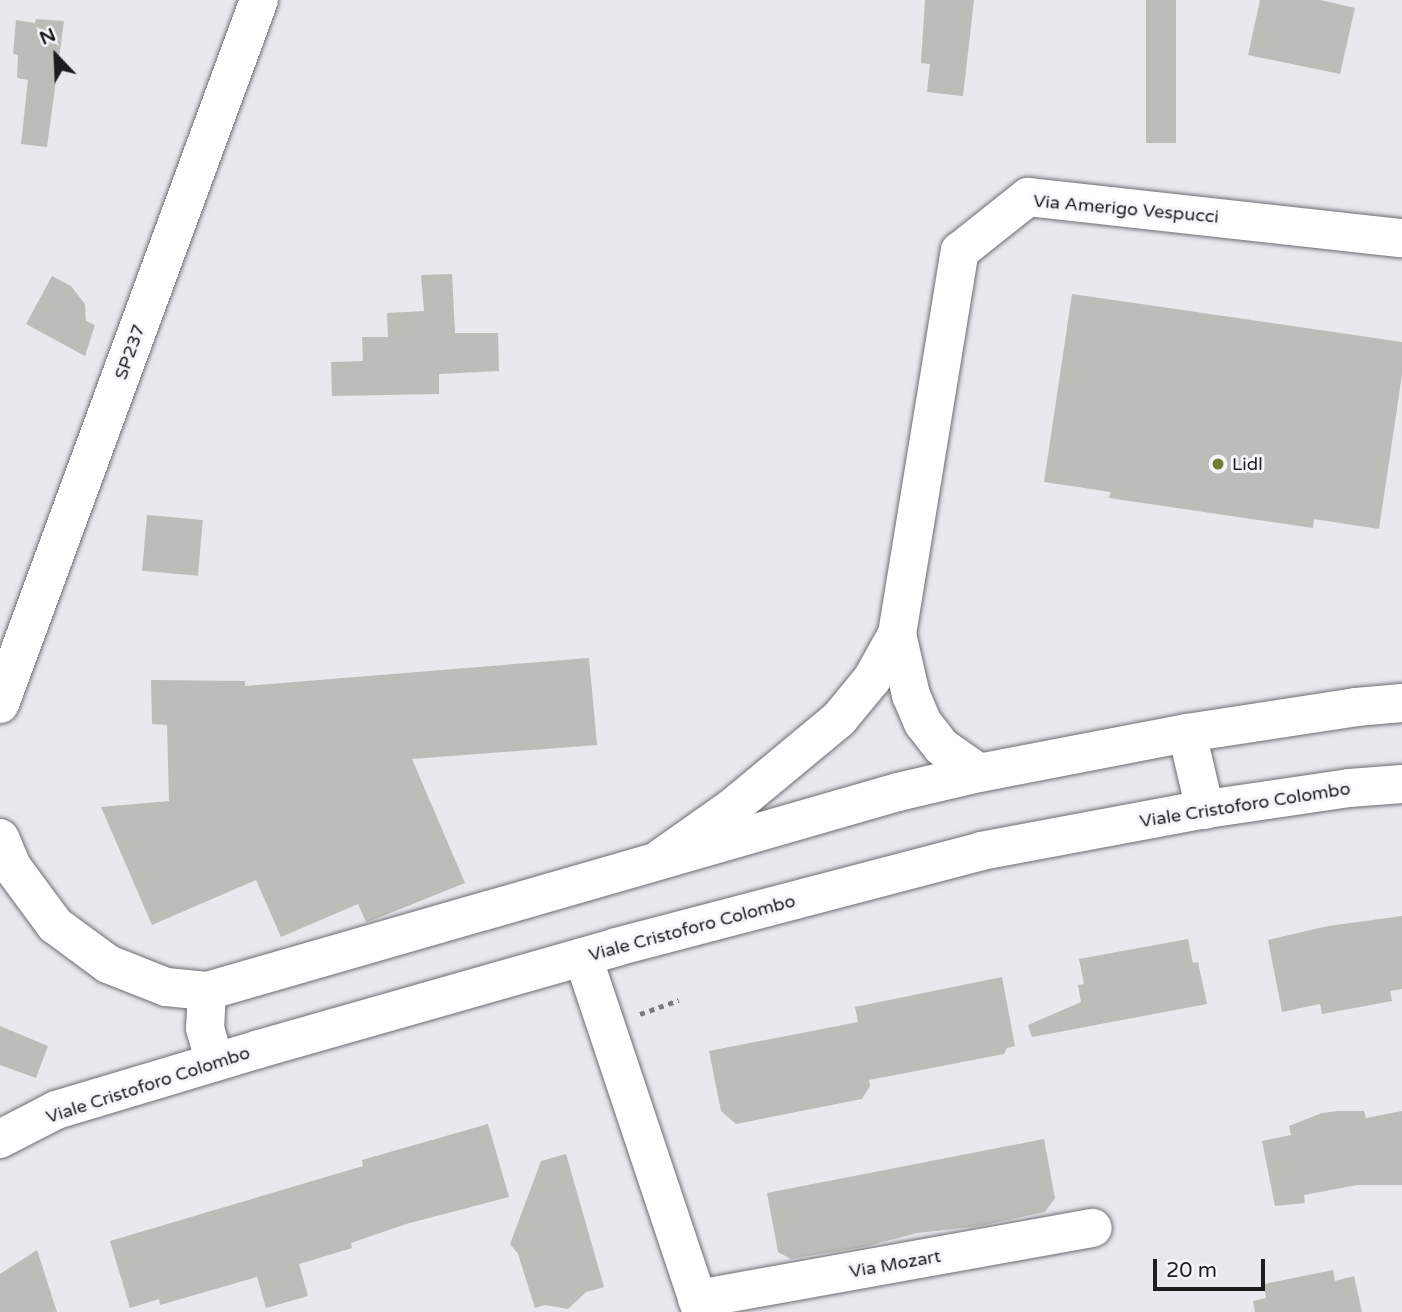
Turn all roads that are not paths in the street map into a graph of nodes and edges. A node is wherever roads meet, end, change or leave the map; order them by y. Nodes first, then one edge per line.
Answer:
1 (259, 0) edge
2 (1402, 239) edge
3 (897, 634) junction
4 (1402, 703) edge
5 (0, 704) edge
6 (1187, 733) junction
7 (979, 773) junction
8 (1402, 784) edge
9 (1205, 810) junction
10 (0, 838) edge
11 (651, 865) junction
12 (0, 893) edge
13 (55, 925) junction
14 (583, 957) junction
15 (207, 991) junction
16 (215, 1062) junction
17 (0, 1139) edge
18 (1093, 1228) dead end
19 (699, 1305) edge

1 - 5 main road, SP237 / SP237
2 - 3 main road, Via Amerigo Vespucci
3 - 7 main road, Via Amerigo Vespucci
3 - 11 main road, Via Amerigo Vespucci
4 - 6 main road
6 - 7 main road
6 - 9 main road
7 - 11 main road
8 - 9 main road, Viale Cristoforo Colombo
9 - 14 main road, Viale Cristoforo Colombo
10 - 13 main road
11 - 15 main road
12 - 13 main road
13 - 15 main road
14 - 16 main road, Viale Cristoforo Colombo
14 - 19 main road, Via Mozart
15 - 16 main road
16 - 17 main road, Viale Cristoforo Colombo
18 - 19 main road, Via Mozart

